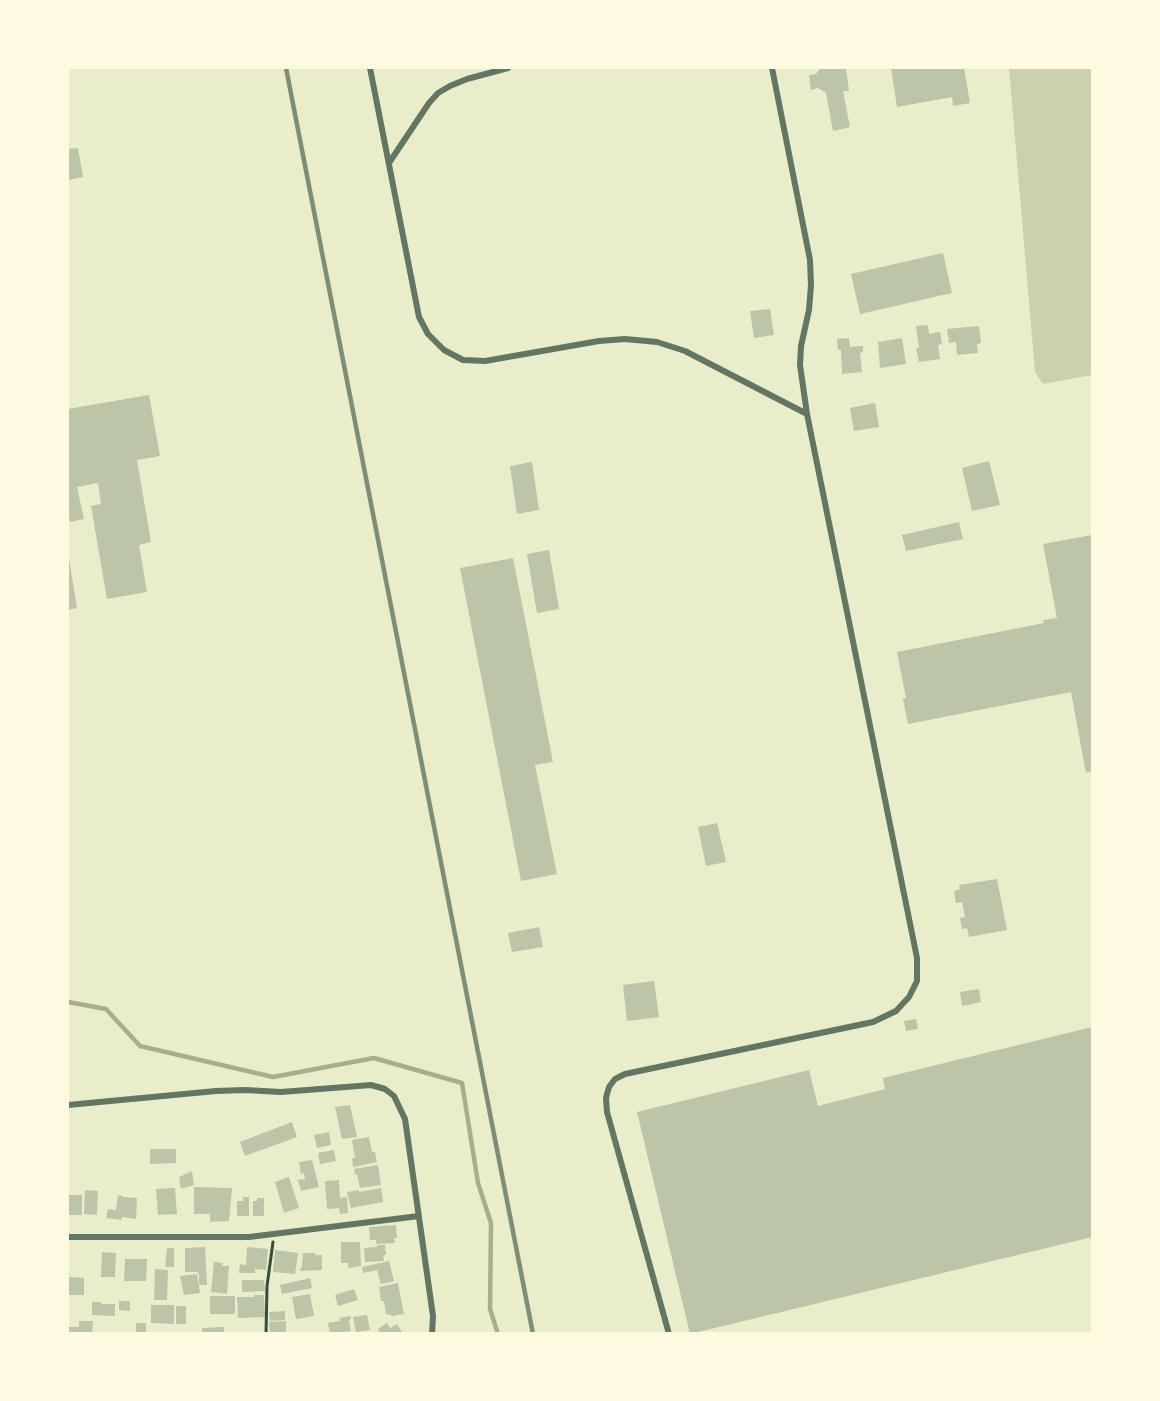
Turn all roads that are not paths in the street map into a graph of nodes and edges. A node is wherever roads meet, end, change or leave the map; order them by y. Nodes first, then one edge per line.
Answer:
1 (370, 68) edge
2 (508, 68) edge
3 (772, 68) edge
4 (389, 163) junction
5 (807, 414) junction
6 (68, 1105) edge
7 (419, 1216) junction
8 (68, 1237) edge
9 (432, 1334) edge
10 (669, 1334) edge

1 - 4 street
2 - 4 street
3 - 5 street
4 - 5 street
5 - 10 street
6 - 7 street
7 - 8 street
7 - 9 street

